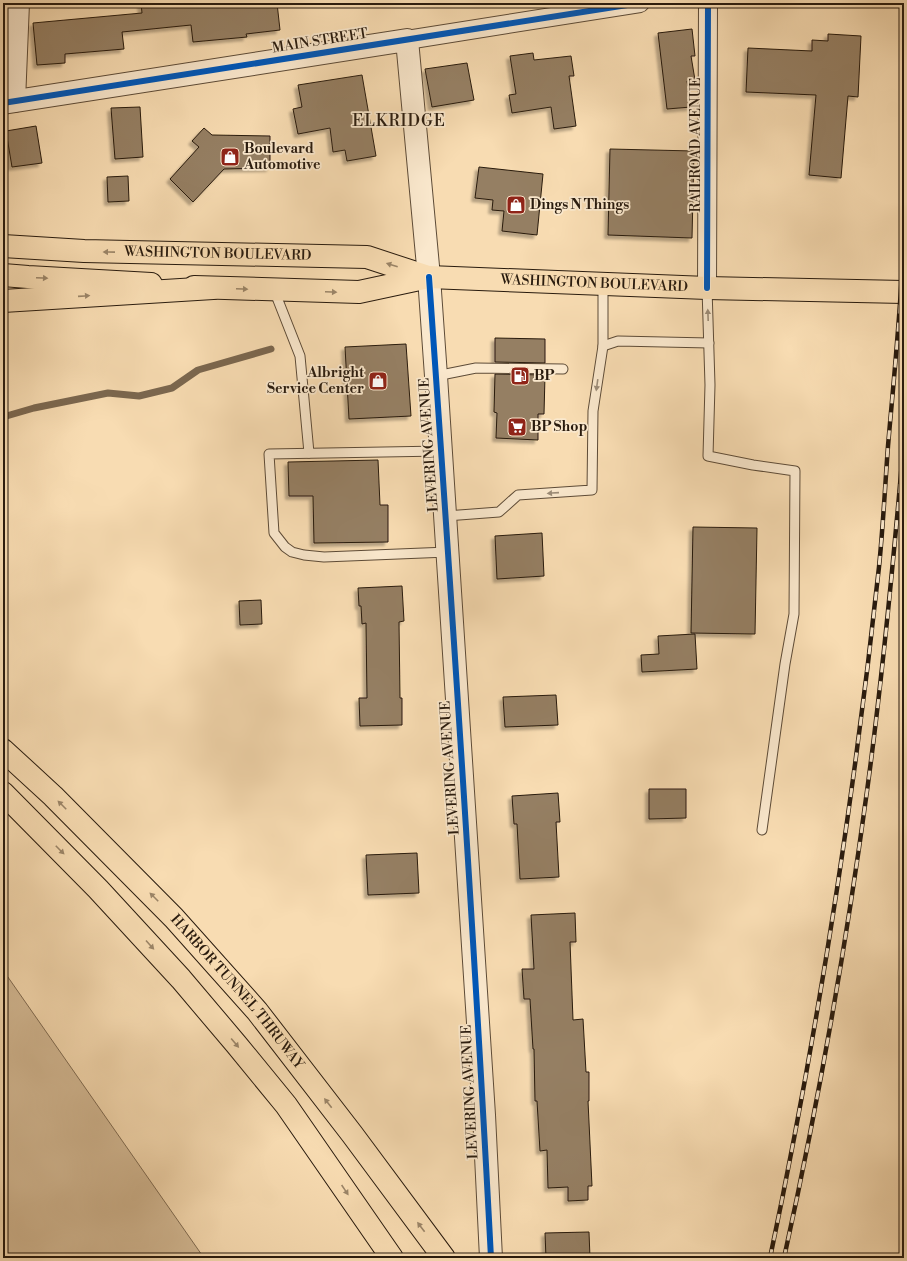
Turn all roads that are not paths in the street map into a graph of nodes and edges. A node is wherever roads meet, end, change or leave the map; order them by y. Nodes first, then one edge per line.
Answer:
1 (18, 3) edge
2 (640, 3) edge
3 (708, 3) edge
4 (407, 40) junction
5 (8, 102) edge
6 (3, 246) edge
7 (3, 275) edge
8 (429, 277) junction
9 (603, 284) junction
10 (213, 288) junction
11 (707, 288) junction
12 (274, 290) junction
13 (904, 292) edge
14 (3, 301) edge
15 (709, 343) junction
16 (603, 346) junction
17 (563, 369) dead end
18 (436, 376) junction
19 (441, 451) junction
20 (309, 453) junction
21 (446, 516) junction
22 (448, 552) junction
23 (3, 750) edge
24 (3, 793) edge
25 (762, 830) dead end
26 (392, 1258) edge
27 (444, 1258) edge
28 (491, 1258) edge

1 - 5 street
2 - 4 street, MAIN STREET
3 - 11 street, RAILROAD AVENUE
4 - 5 street, MAIN STREET
4 - 8 street, LEVERING AVENUE
8 -> 6 main road, WASHINGTON BOULEVARD
7 -> 10 main road, WASHINGTON BOULEVARD
8 - 9 main road, WASHINGTON BOULEVARD
12 -> 8 main road, WASHINGTON BOULEVARD
8 - 18 street, LEVERING AVENUE
9 - 11 main road, WASHINGTON BOULEVARD
9 - 16 lane
10 -> 12 main road, WASHINGTON BOULEVARD
14 -> 10 main road
11 - 13 main road, WASHINGTON BOULEVARD
15 -> 11 lane
12 - 20 lane
15 - 16 lane
15 - 25 lane
16 -> 21 lane
17 - 18 lane
18 - 19 street, LEVERING AVENUE
19 - 20 lane
19 - 21 street, LEVERING AVENUE
20 - 22 lane
21 - 22 street, LEVERING AVENUE
22 - 28 street, LEVERING AVENUE
27 -> 23 main road, HARBOR TUNNEL THRUWAY
24 -> 26 main road

